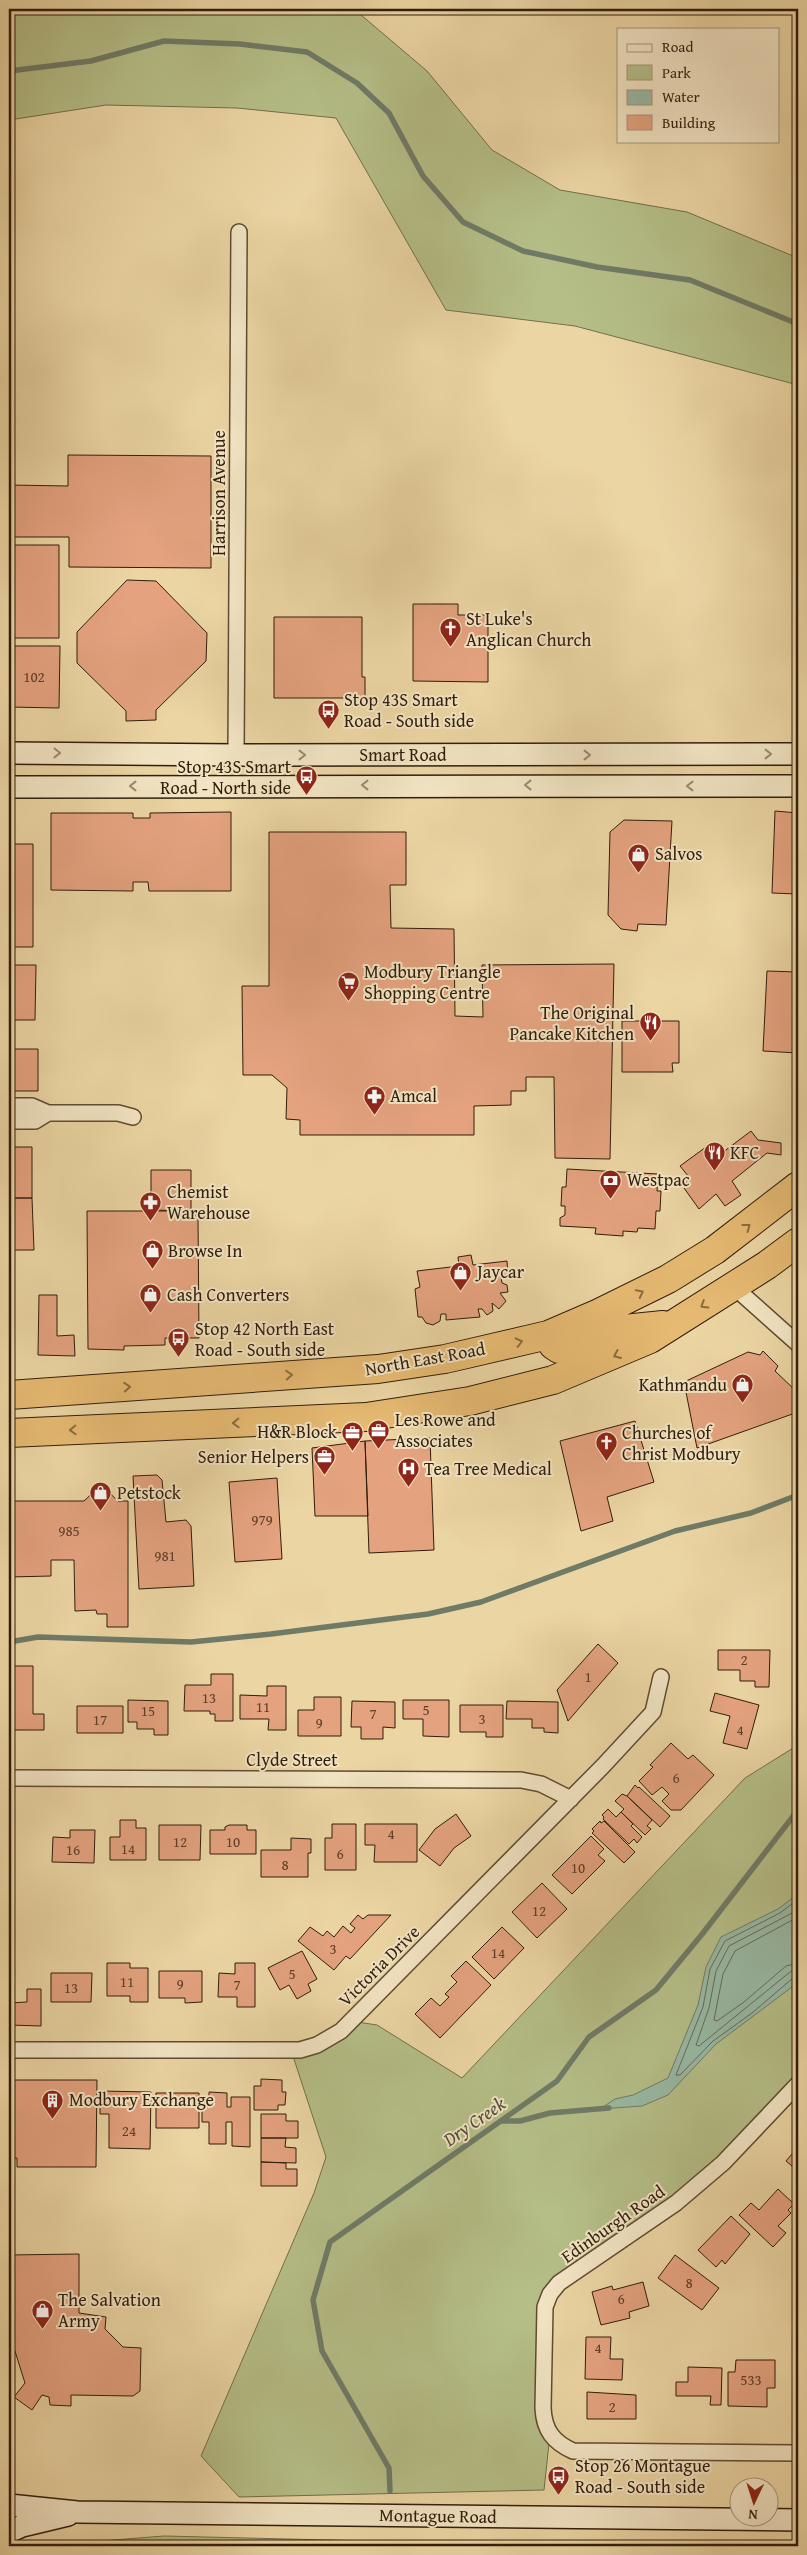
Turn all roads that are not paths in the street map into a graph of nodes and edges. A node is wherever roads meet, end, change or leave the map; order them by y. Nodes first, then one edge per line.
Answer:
1 (239, 232) dead end
2 (9, 752) edge
3 (798, 754) edge
4 (236, 755) junction
5 (9, 786) edge
6 (798, 786) edge
7 (9, 1106) edge
8 (48, 1113) junction
9 (133, 1117) dead end
10 (9, 1121) edge
11 (798, 1186) edge
12 (798, 1242) edge
13 (707, 1255) junction
14 (733, 1286) junction
15 (675, 1323) junction
16 (548, 1335) junction
17 (798, 1344) edge
18 (9, 1395) edge
19 (13, 1434) edge
20 (661, 1677) dead end
21 (9, 1778) edge
22 (570, 1799) junction
23 (9, 2050) edge
24 (798, 2084) edge
25 (798, 2453) edge
26 (9, 2495) edge
27 (9, 2505) edge
28 (77, 2512) junction
29 (9, 2520) edge
30 (798, 2520) edge
31 (9, 2532) edge

1 - 4 street, Harrison Avenue
2 -> 4 main road, Smart Road
4 -> 3 main road, Smart Road
6 -> 5 main road, Smart Road
7 - 8 street
8 - 9 street
8 - 10 street
13 -> 11 highway, North East Road
12 - 14 highway
13 - 14 highway
16 -> 13 highway, North East Road
14 -> 15 highway
14 - 17 street
15 - 16 highway
15 -> 19 highway
18 -> 16 highway, North East Road
20 - 22 street, Victoria Drive
21 - 22 street, Clyde Street
22 - 23 street, Victoria Drive
24 - 25 street, Edinburgh Road
26 - 28 main road
27 - 28 main road, Montague Road
28 - 29 main road, Montague Road
28 - 30 main road, Montague Road
28 - 31 main road

